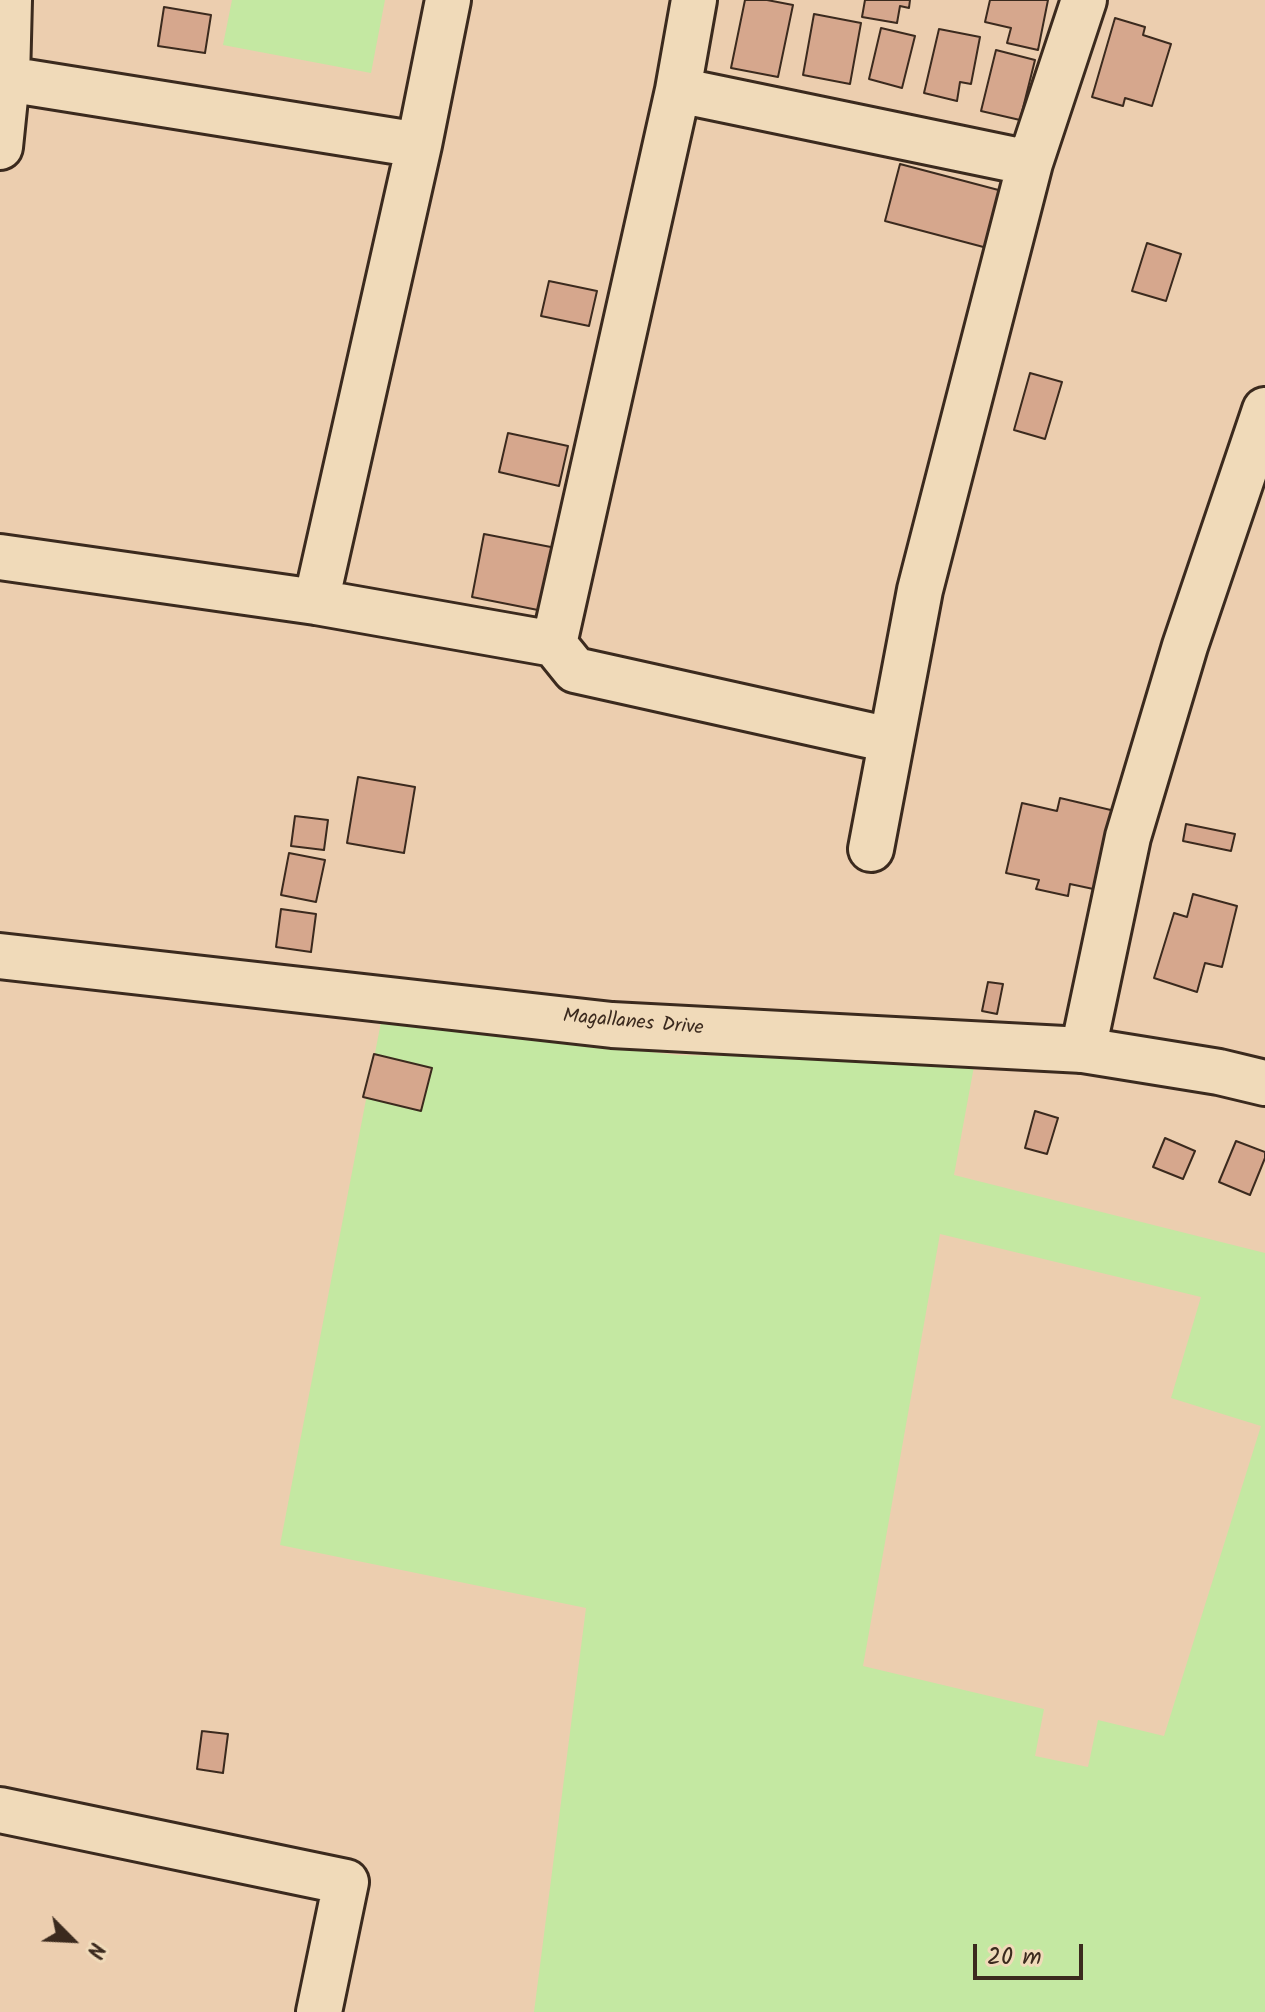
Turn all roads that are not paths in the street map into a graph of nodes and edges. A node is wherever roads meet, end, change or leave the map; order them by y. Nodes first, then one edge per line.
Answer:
1 (9, 0) edge
2 (448, 0) edge
3 (694, 0) edge
4 (1084, 0) edge
5 (7, 79) junction
6 (678, 90) junction
7 (419, 145) junction
8 (0, 147) edge
9 (1030, 163) junction
10 (1265, 410) edge
11 (0, 557) edge
12 (316, 602) junction
13 (554, 644) junction
14 (890, 740) junction
15 (871, 849) dead end
16 (0, 956) edge
17 (1083, 1050) junction
18 (1265, 1083) edge
19 (0, 1810) edge
20 (319, 2012) edge

1 - 5 street
2 - 7 street
3 - 6 street
4 - 9 street
5 - 7 street
5 - 8 street
6 - 9 street
6 - 13 street
7 - 12 street
9 - 14 street
10 - 17 street
11 - 12 street
12 - 13 street
13 - 14 street
14 - 15 street
16 - 17 street, Magallanes Drive
17 - 18 street, Magallanes Drive
19 - 20 street

